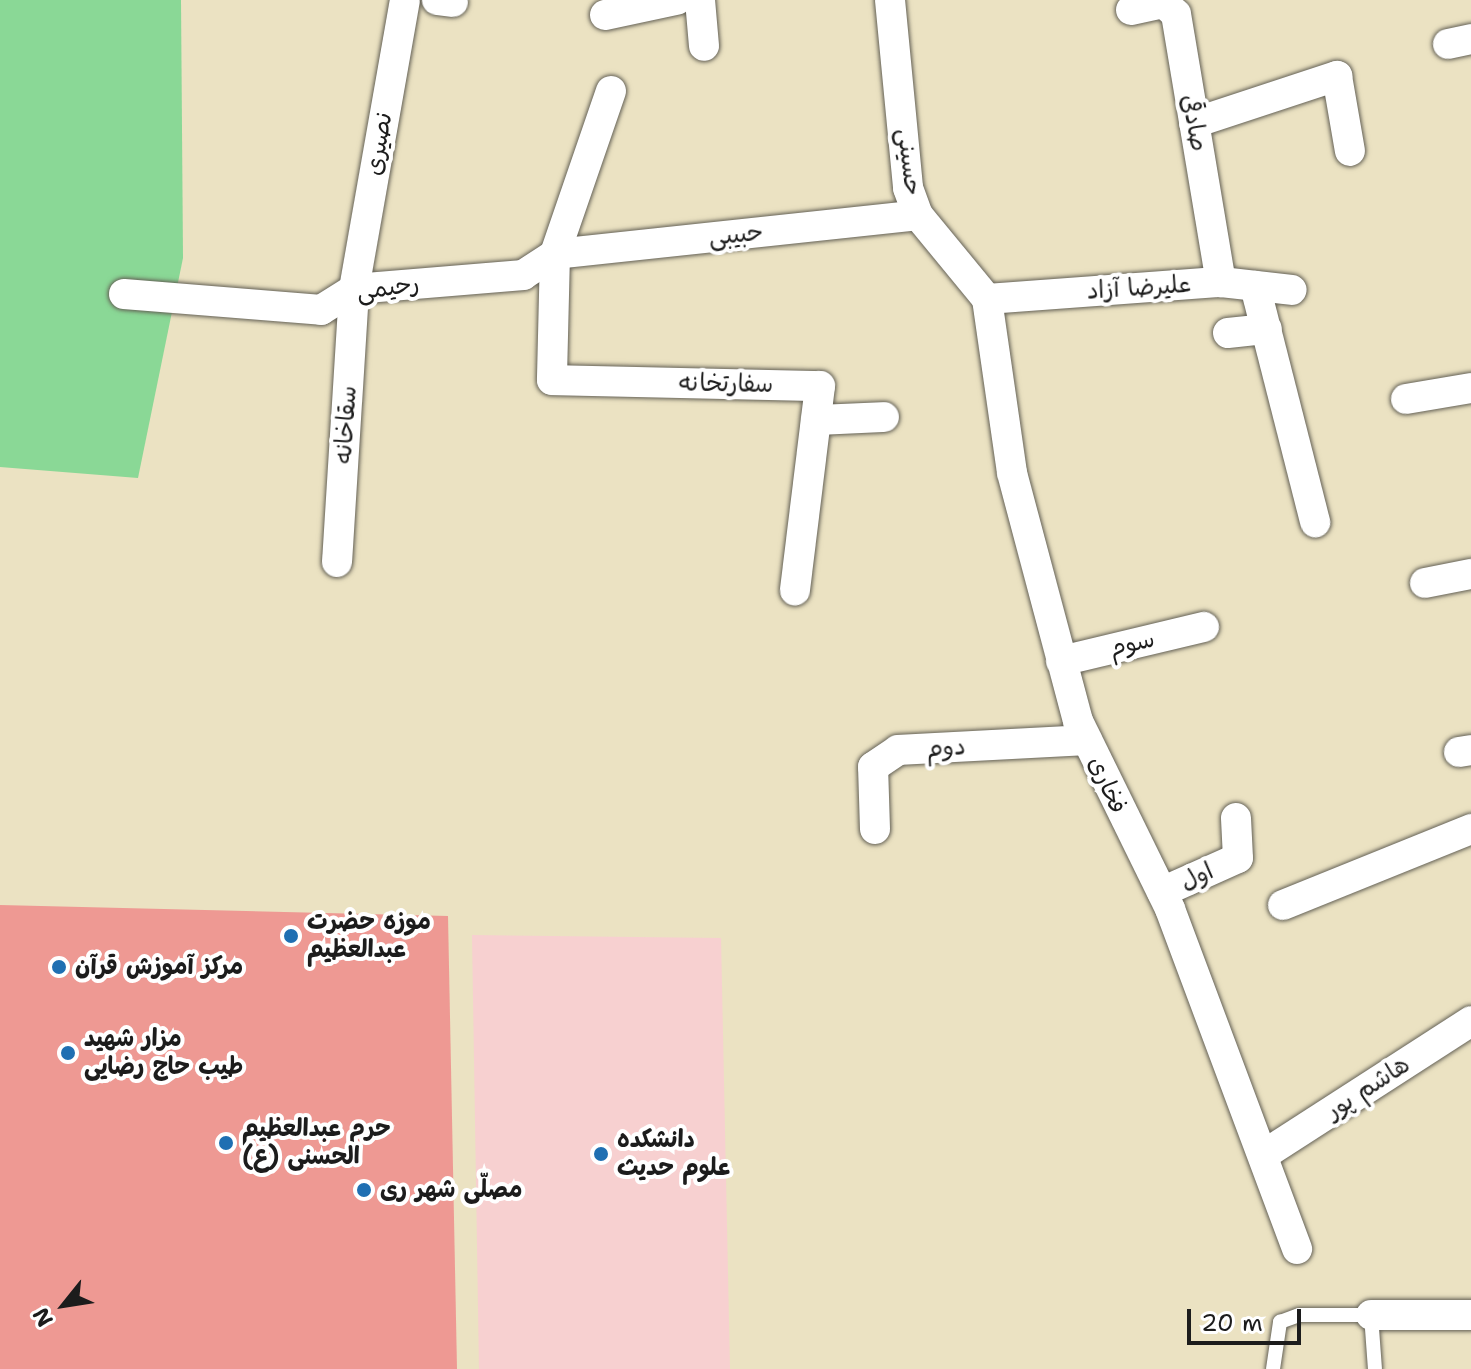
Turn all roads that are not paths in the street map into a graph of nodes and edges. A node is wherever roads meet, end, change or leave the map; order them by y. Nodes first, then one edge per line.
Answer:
1 (405, 0) edge
2 (676, 0) edge
3 (700, 0) edge
4 (890, 0) edge
5 (1131, 10) dead end
6 (605, 17) edge
7 (704, 46) dead end
8 (611, 91) dead end
9 (1194, 123) junction
10 (1350, 151) dead end
11 (918, 215) junction
12 (555, 254) junction
13 (1221, 282) junction
14 (1255, 286) junction
15 (354, 289) junction
16 (1292, 290) dead end
17 (124, 294) dead end
18 (987, 299) junction
19 (1267, 329) junction
20 (1228, 333) dead end
21 (1471, 388) edge
22 (1406, 399) dead end
23 (884, 417) dead end
24 (816, 420) junction
25 (1315, 522) dead end
26 (337, 562) dead end
27 (1471, 574) edge
28 (1425, 583) dead end
29 (795, 590) dead end
30 (1204, 627) dead end
31 (1061, 661) junction
32 (1087, 740) junction
33 (1236, 818) dead end
34 (875, 829) dead end
35 (1471, 829) edge
36 (1162, 892) junction
37 (1283, 905) dead end
38 (1471, 1021) edge
39 (1265, 1154) junction
40 (1297, 1249) dead end
41 (1371, 1315) junction
42 (1471, 1315) edge
43 (1273, 1369) edge
44 (1375, 1369) edge

1 - 15 street, نصیری
2 - 6 street
3 - 7 street
4 - 11 street, حسینی
5 - 9 street, صادقی
8 - 12 street
9 - 10 street
9 - 13 street, صادقی
11 - 12 street, حبیبی
11 - 18 street, حسینی
12 - 15 street, رحیمی
12 - 24 street, سفارتخانه
13 - 14 street, علیرضا آزاد
13 - 18 street, علیرضا آزاد
14 - 16 street, علیرضا آزاد
14 - 19 street
15 - 17 street, رحیمی
15 - 26 street, سقاخانه
18 - 31 street, فخاری
19 - 20 street
19 - 25 street
21 - 22 street
23 - 24 street
24 - 29 street, سفارتخانه
27 - 28 street
30 - 31 street, سوم
31 - 32 street, فخاری
32 - 34 street, دوم
32 - 36 street, فخاری
33 - 36 street, اول
35 - 37 street
36 - 39 street, فخاری
38 - 39 street, هاشم پور
39 - 40 street, فخاری
41 - 42 street
41 - 43 lane
41 - 44 lane

